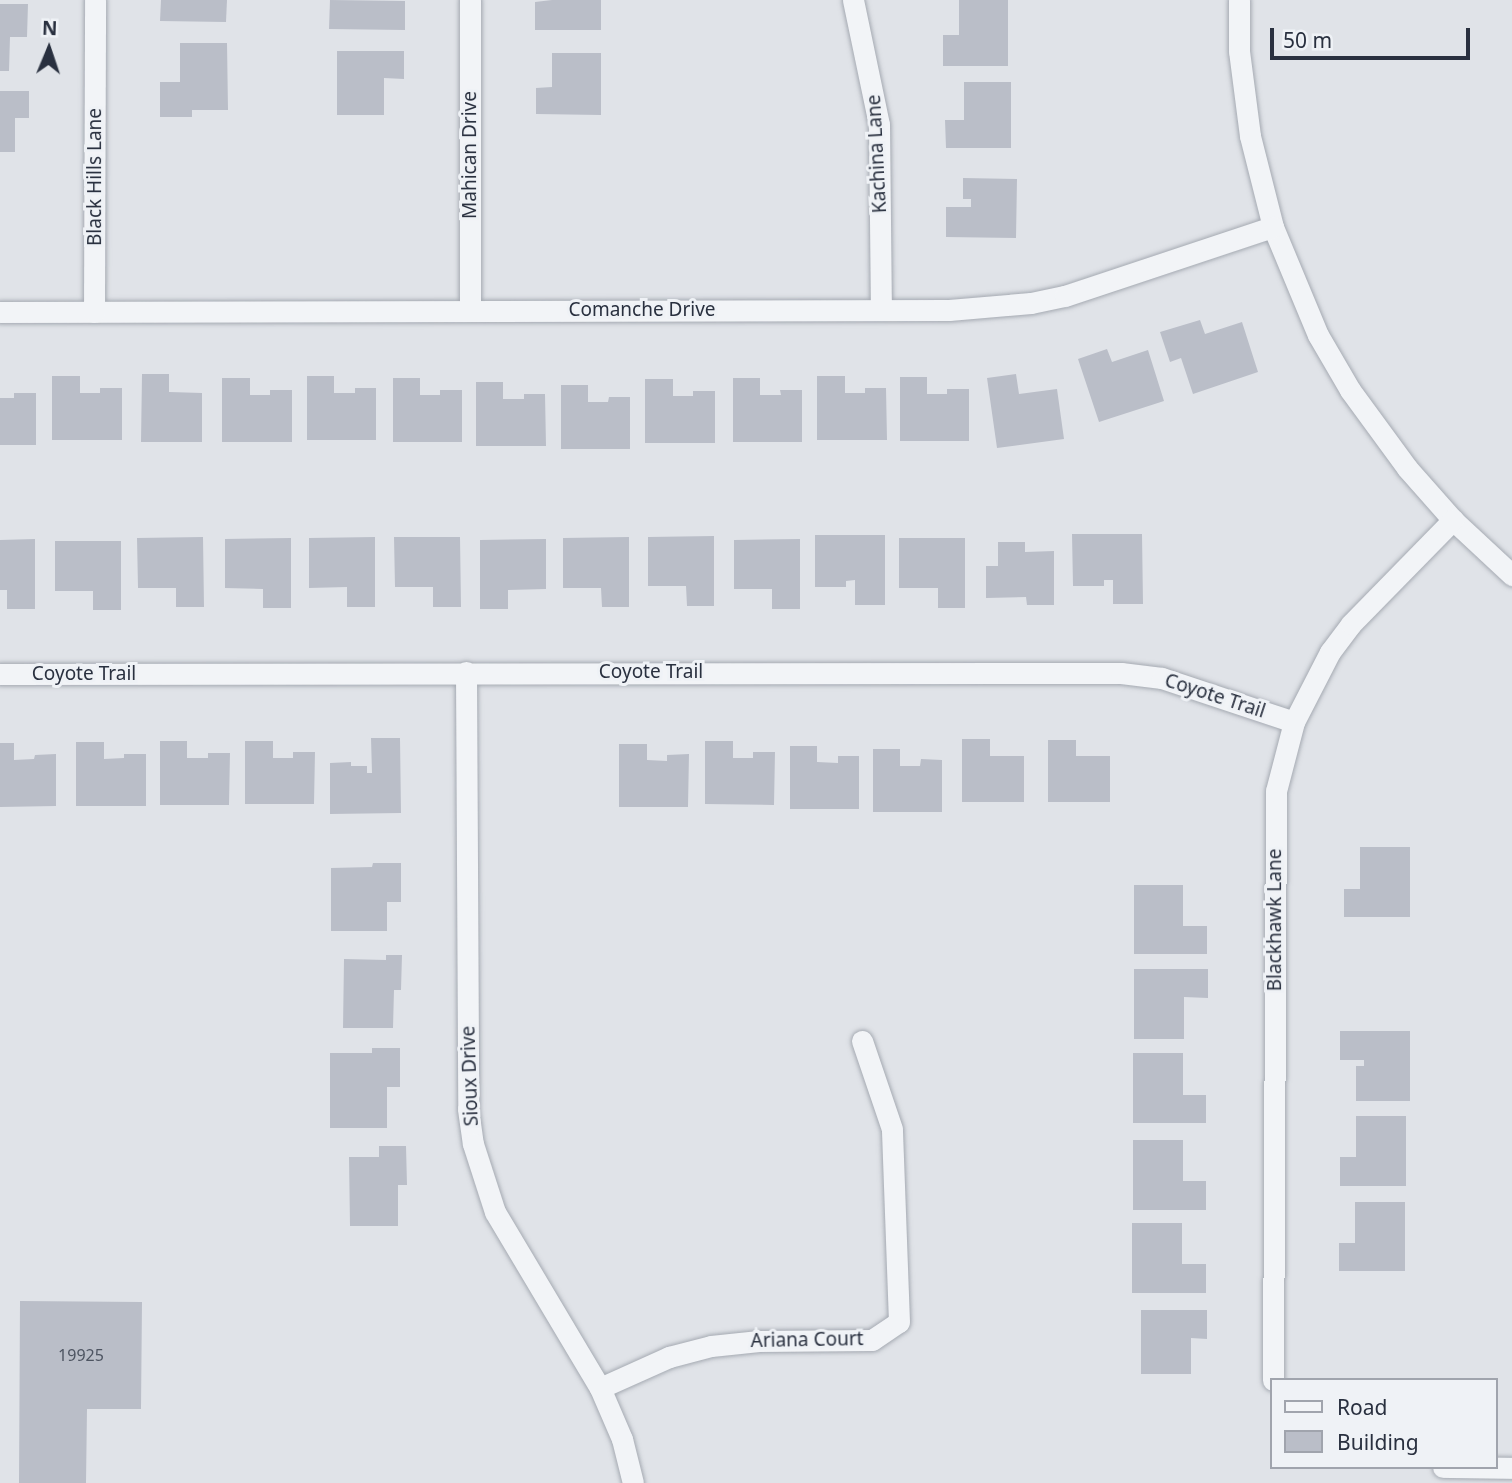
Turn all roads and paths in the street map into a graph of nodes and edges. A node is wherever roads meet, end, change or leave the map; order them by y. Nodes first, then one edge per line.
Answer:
1 (95, 0) edge
2 (471, 0) edge
3 (853, 0) edge
4 (1239, 0) edge
5 (1273, 227) junction
6 (470, 310) junction
7 (881, 310) junction
8 (0, 312) edge
9 (94, 312) junction
10 (1453, 520) junction
11 (1512, 575) edge
12 (466, 672) junction
13 (0, 674) edge
14 (1294, 722) junction
15 (862, 1041) dead end
16 (1273, 1378) edge
17 (600, 1388) junction
18 (633, 1483) edge

1 - 9 street, Black Hills Lane
2 - 6 street, Mahican Drive
3 - 7 street, Kachina Lane
4 - 5 street
5 - 7 street, Comanche Drive
5 - 10 street
6 - 7 street, Comanche Drive
6 - 9 street, Comanche Drive
8 - 9 street, Comanche Drive
10 - 11 street
10 - 14 street, Blackhawk Lane
12 - 13 street, Coyote Trail
12 - 14 street, Coyote Trail
12 - 17 street, Sioux Drive
14 - 16 street, Blackhawk Lane
15 - 17 street, Ariana Court
17 - 18 street, Sioux Drive

